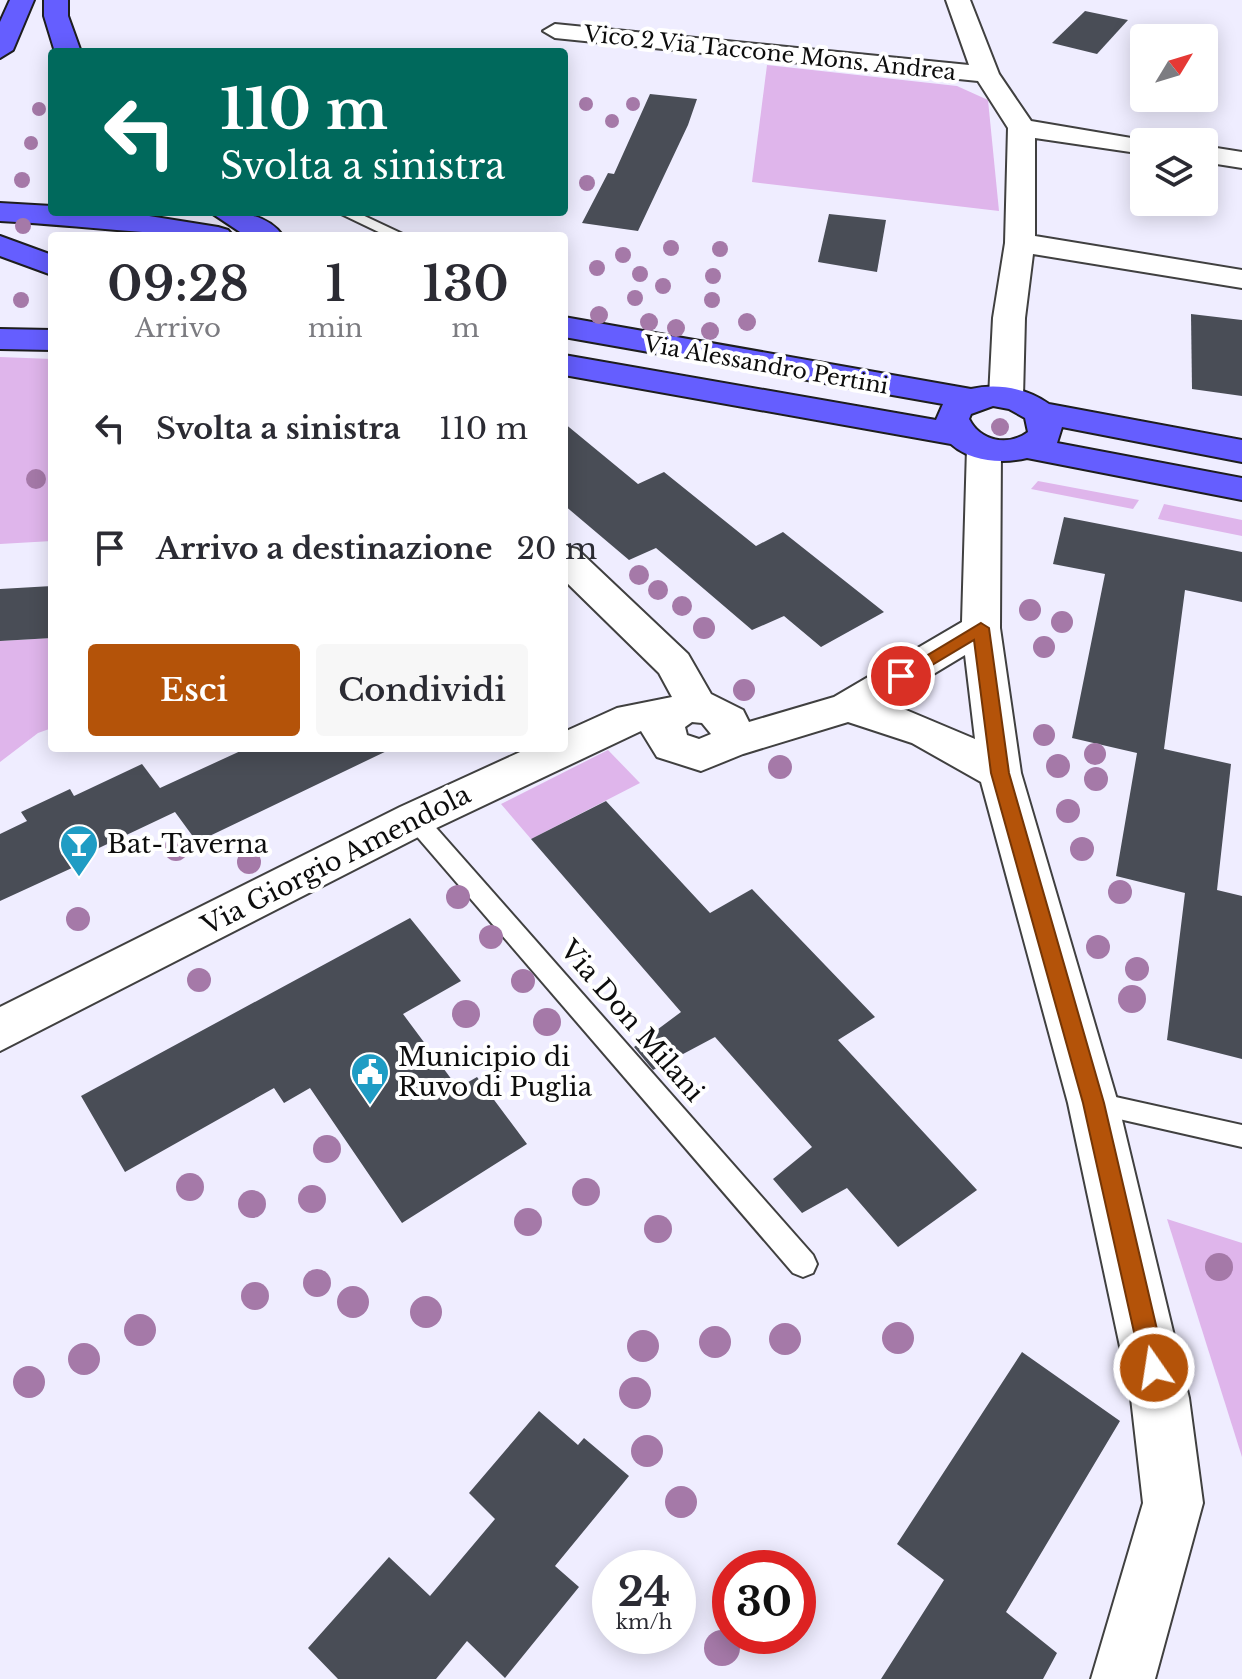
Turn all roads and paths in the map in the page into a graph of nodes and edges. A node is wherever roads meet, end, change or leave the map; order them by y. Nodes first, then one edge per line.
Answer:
1 (22, 0) edge
2 (56, 0) edge
3 (958, 0) edge
4 (555, 31) dead end
5 (67, 48) edge
6 (0, 50) edge
7 (986, 74) junction
8 (1022, 128) junction
9 (1130, 144) edge
10 (1218, 156) edge
11 (1242, 160) edge
12 (0, 212) edge
13 (48, 215) edge
14 (71, 216) edge
15 (232, 216) edge
16 (353, 216) edge
17 (193, 232) edge
18 (261, 232) edge
19 (391, 232) edge
20 (1020, 243) junction
21 (0, 245) edge
22 (48, 264) edge
23 (1242, 279) edge
24 (568, 328) edge
25 (0, 339) edge
26 (48, 340) edge
27 (568, 366) edge
28 (1006, 397) junction
29 (969, 399) junction
30 (1039, 412) junction
31 (972, 442) junction
32 (1029, 448) junction
33 (1242, 451) edge
34 (1242, 489) edge
35 (568, 562) edge
36 (981, 628) junction
37 (848, 707) junction
38 (688, 708) junction
39 (568, 748) edge
40 (559, 752) edge
41 (1000, 773) junction
42 (415, 819) junction
43 (0, 1030) edge
44 (1093, 1103) junction
45 (1242, 1136) edge
46 (803, 1264) dead end
47 (1123, 1679) edge

1 - 6 main road
2 - 5 main road
3 - 7 street
4 - 7 street, Vico 2 Via Taccone Mons. Andrea
7 - 8 street
8 - 9 street
8 - 20 street
10 - 11 street
12 - 13 main road
14 - 17 main road
15 - 18 main road
16 - 19 lane
20 - 23 street
20 - 28 street
21 - 22 main road
24 - 29 main road, Via Alessandro Pertini
25 - 26 main road
27 - 31 main road, Via Alessandro Pertini
28 - 29 main road, Via Alessandro Pertini
28 - 30 main road
29 - 31 main road
30 - 32 main road
30 - 33 main road
31 - 32 main road, Via Alessandro Pertini
31 - 36 street
32 - 34 main road
35 - 38 street
36 - 37 street
36 - 41 street
37 - 38 street
37 - 41 street
38 - 39 street, Via Giorgio Amendola
40 - 42 street, Via Giorgio Amendola
41 - 44 street
42 - 43 street, Via Giorgio Amendola
42 - 46 lane, Via Don Milani
44 - 45 lane
44 - 47 street

